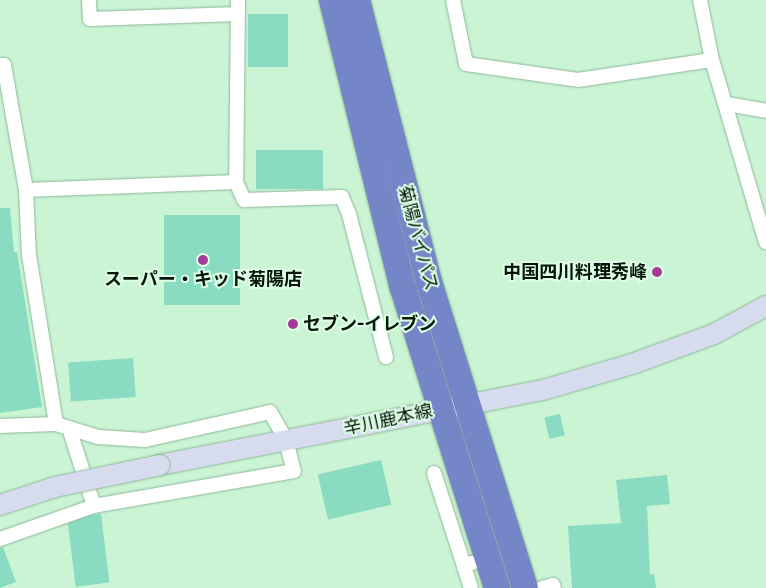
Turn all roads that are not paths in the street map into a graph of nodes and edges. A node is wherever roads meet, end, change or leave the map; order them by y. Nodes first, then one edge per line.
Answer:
1 (89, 0) edge
2 (332, 0) edge
3 (357, 0) edge
4 (453, 0) edge
5 (700, 0) edge
6 (238, 7) edge
7 (712, 60) junction
8 (0, 65) edge
9 (727, 104) junction
10 (766, 112) edge
11 (236, 182) junction
12 (26, 190) junction
13 (766, 242) edge
14 (766, 306) edge
15 (386, 357) dead end
16 (467, 404) junction
17 (441, 409) junction
18 (0, 426) edge
19 (62, 426) junction
20 (286, 440) junction
21 (434, 473) dead end
22 (0, 505) edge
23 (94, 506) junction
24 (0, 540) edge
25 (475, 561) junction
26 (471, 588) edge
27 (497, 588) edge
28 (525, 588) edge
29 (542, 588) edge
30 (554, 588) edge

1 - 6 street
2 - 17 highway, 菊陽バイパス
3 - 16 highway, 菊陽バイパス
4 - 7 street
5 - 7 street
6 - 11 street
7 - 9 street
8 - 12 street
9 - 10 street
9 - 13 street
11 - 12 street
11 - 15 street
12 - 19 street
14 - 16 main road, 辛川鹿本線
16 - 17 main road, 辛川鹿本線
16 - 28 highway, 菊陽バイパス
17 - 20 main road, 辛川鹿本線
17 - 25 highway, 菊陽バイパス
18 - 19 street
19 - 20 street
19 - 23 street
20 - 22 main road, 辛川鹿本線, bridge
20 - 23 street
21 - 25 street
23 - 24 street
25 - 26 street
25 - 27 highway, 菊陽バイパス
29 - 30 street

